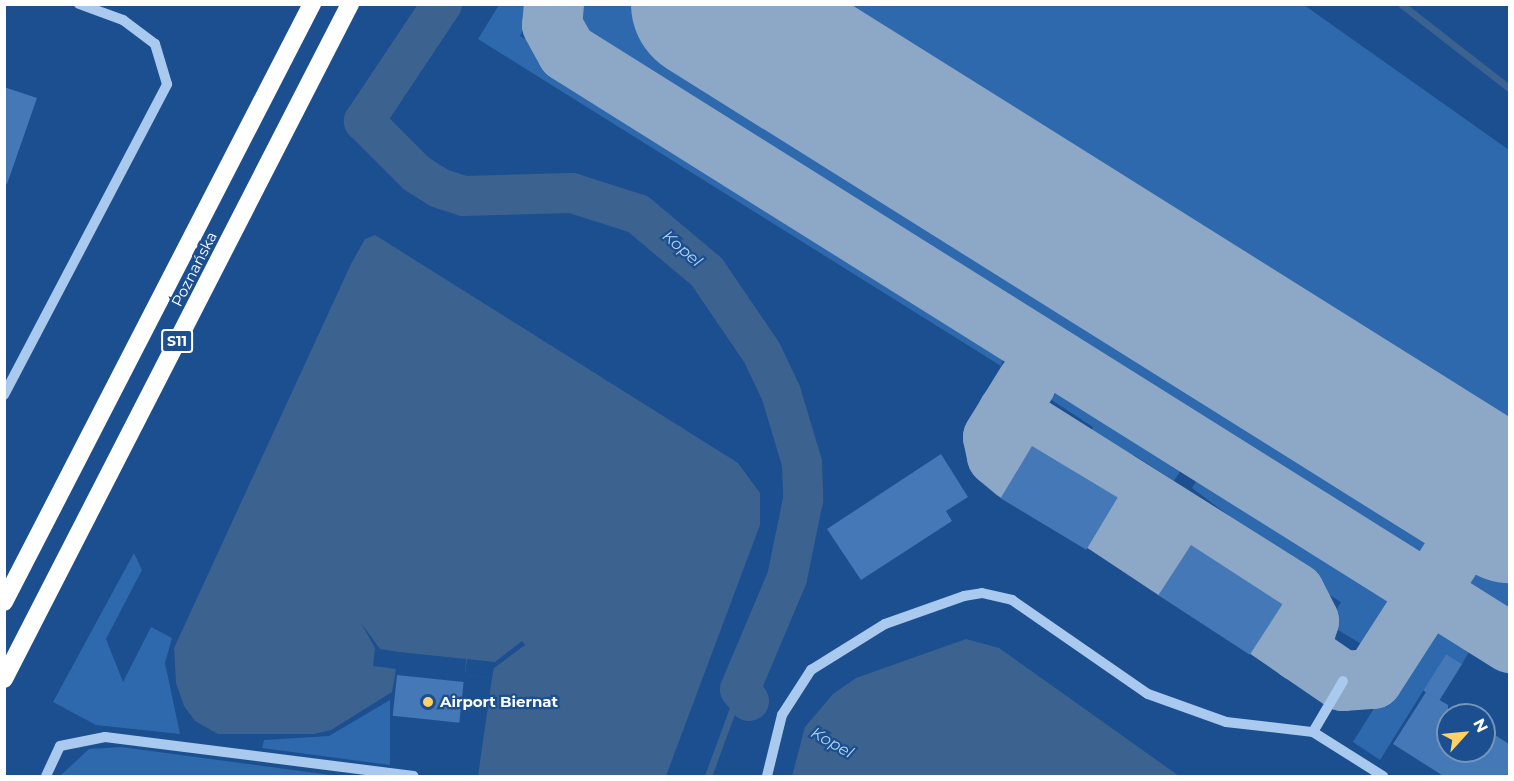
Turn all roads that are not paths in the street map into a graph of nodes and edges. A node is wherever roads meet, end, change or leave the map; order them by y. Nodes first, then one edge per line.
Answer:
1 (80, 4) edge
2 (312, 4) edge
3 (350, 4) edge
4 (4, 395) edge
5 (4, 602) edge
6 (4, 679) edge
7 (1343, 681) dead end
8 (1314, 732) junction
9 (46, 777) edge
10 (414, 777) edge
11 (767, 777) edge
12 (1383, 777) edge

1 - 4 street
2 - 5 highway, Poznańska / S11
3 - 6 highway, Poznańska / S11
7 - 8 street
8 - 11 street
8 - 12 street
9 - 10 street

